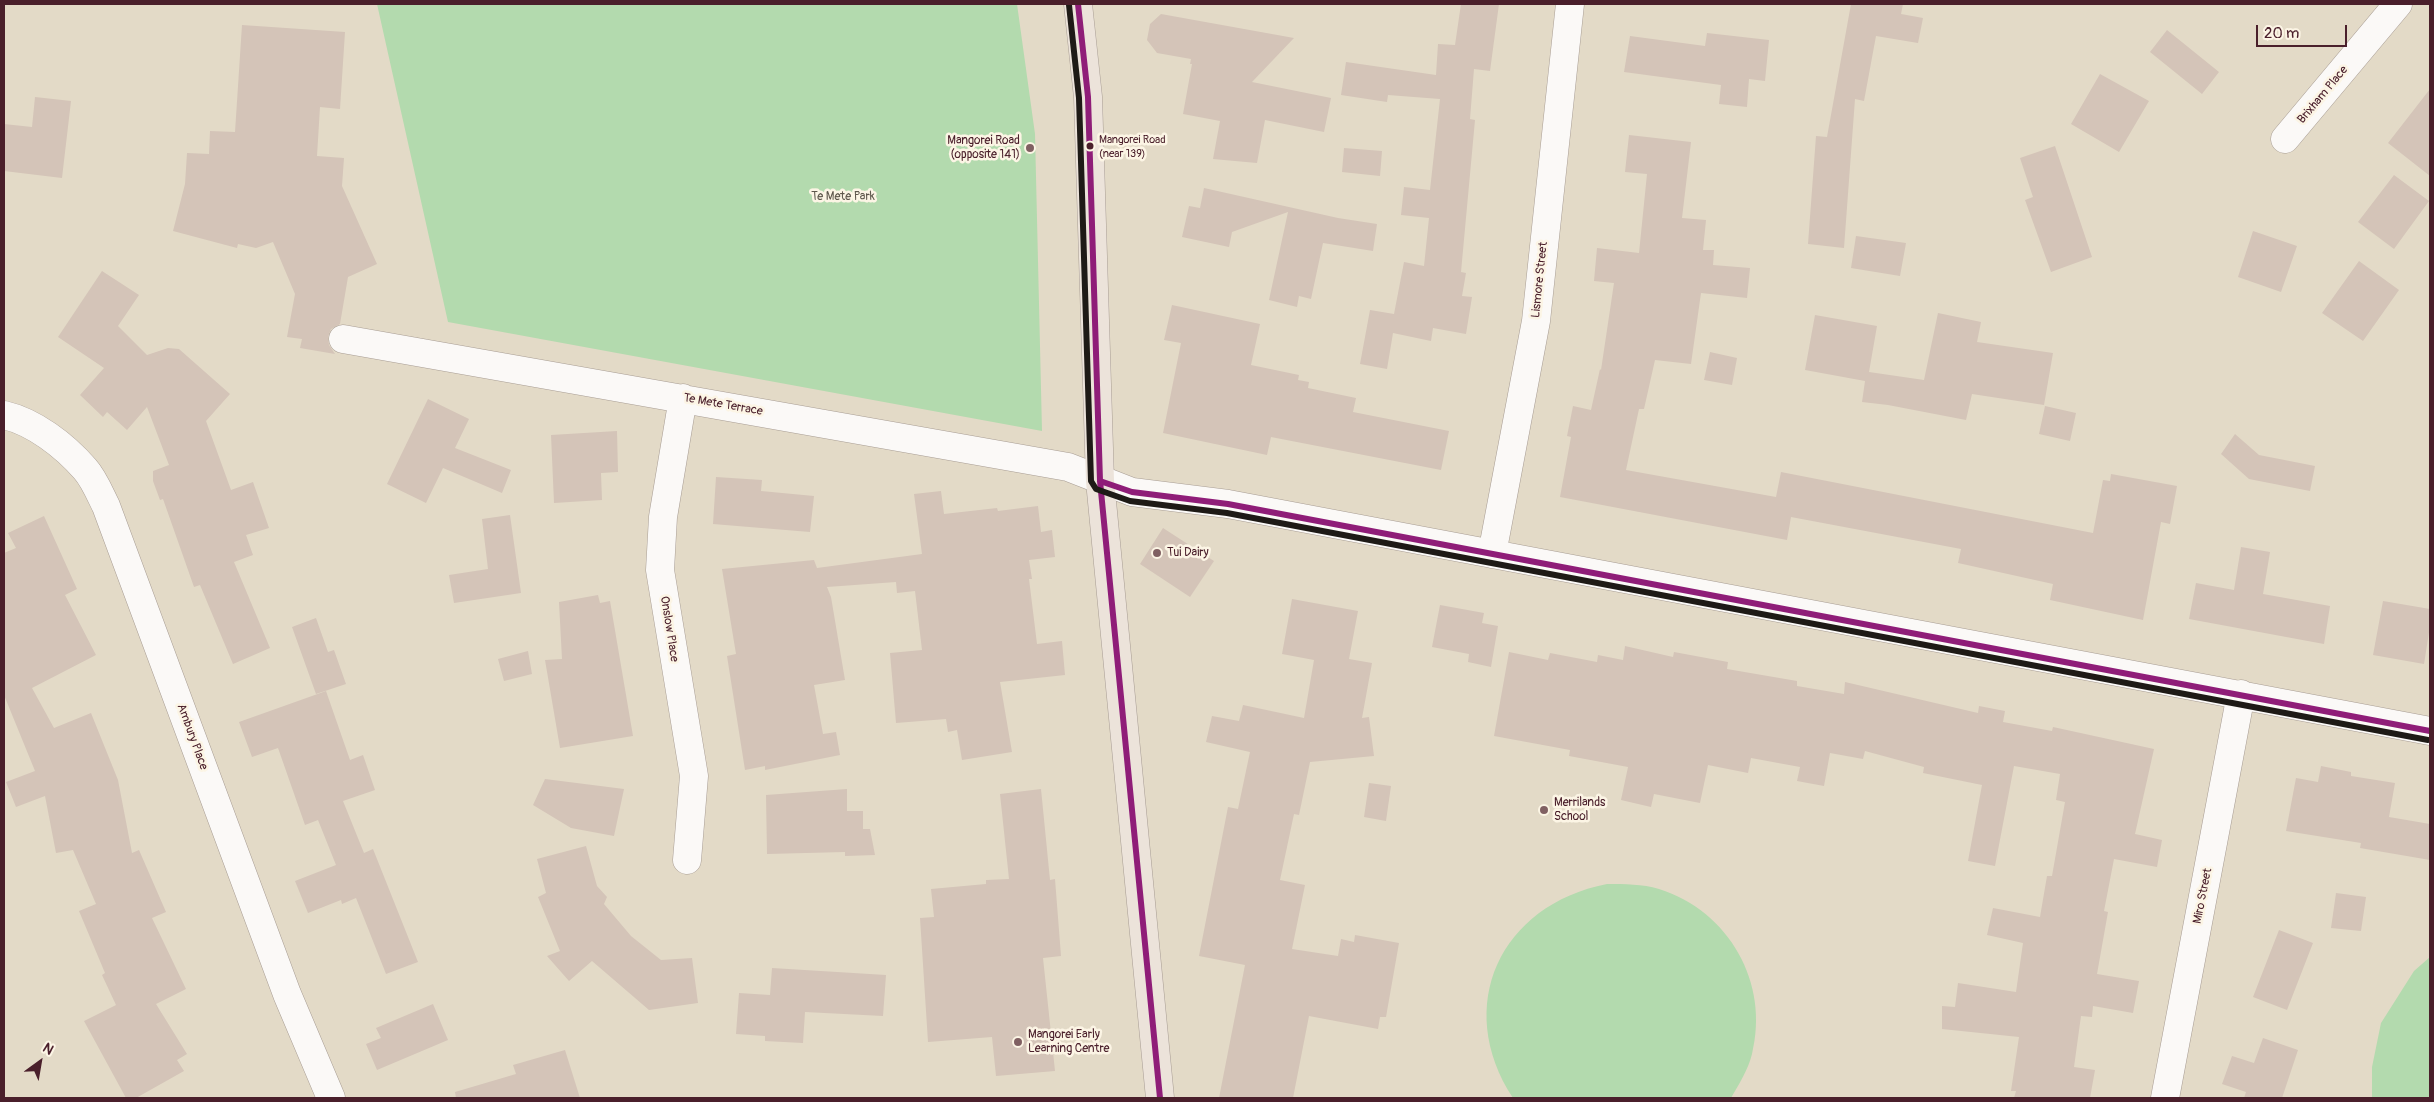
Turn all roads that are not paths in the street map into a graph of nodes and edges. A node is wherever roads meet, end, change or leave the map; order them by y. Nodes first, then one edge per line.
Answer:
1 (1078, 4) edge
2 (1570, 4) edge
3 (2398, 4) edge
4 (2285, 139) dead end
5 (343, 339) dead end
6 (683, 398) junction
7 (4, 415) edge
8 (1100, 481) junction
9 (1492, 554) junction
10 (2241, 694) junction
11 (2430, 731) edge
12 (687, 860) dead end
13 (331, 1098) edge
14 (1160, 1098) edge
15 (2165, 1098) edge

1 - 8 main road
2 - 9 street, Lismore Street
3 - 4 street, Brixham Place
5 - 6 street, Te Mete Terrace
6 - 8 street, Te Mete Terrace
6 - 12 street, Onslow Place
7 - 13 street, Ambury Place
8 - 9 street, Te Mete Terrace
8 - 14 main road
9 - 10 street, Te Mete Terrace
10 - 11 street, Te Mete Terrace
10 - 15 street, Miro Street

